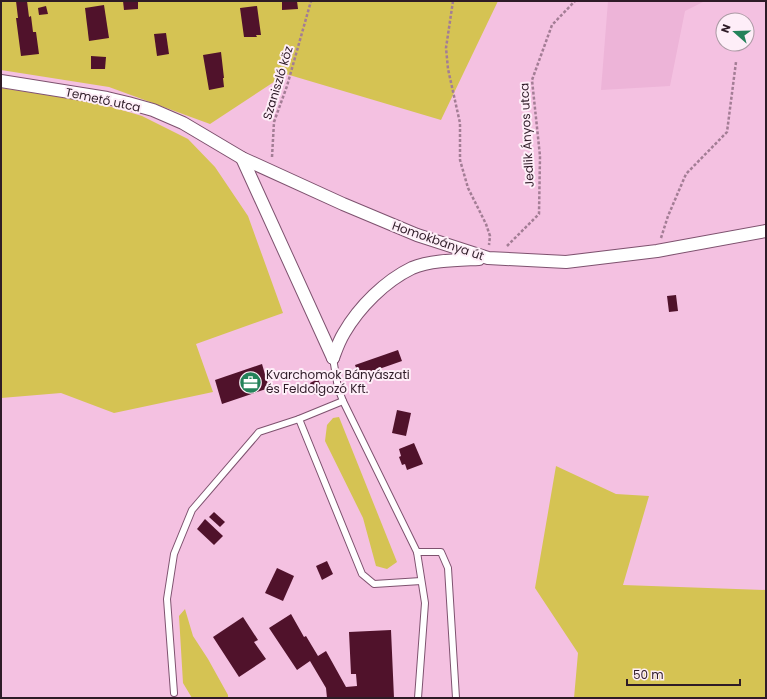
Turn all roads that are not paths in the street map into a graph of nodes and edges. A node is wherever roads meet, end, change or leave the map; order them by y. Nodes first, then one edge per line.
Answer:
1 (1, 81) edge
2 (242, 158) junction
3 (766, 231) edge
4 (488, 258) junction
5 (333, 358) junction
6 (343, 401) junction
7 (299, 419) junction
8 (417, 552) junction
9 (422, 581) junction
10 (174, 694) dead end
11 (418, 698) edge
12 (456, 698) edge

1 - 2 street, Temető utca
2 - 4 street, Homokbánya út
2 - 5 street
3 - 4 street, Homokbánya út
4 - 5 street
5 - 6 lane
6 - 7 lane
6 - 8 lane
7 - 9 lane
7 - 10 lane
8 - 9 lane
8 - 12 lane
9 - 11 lane

